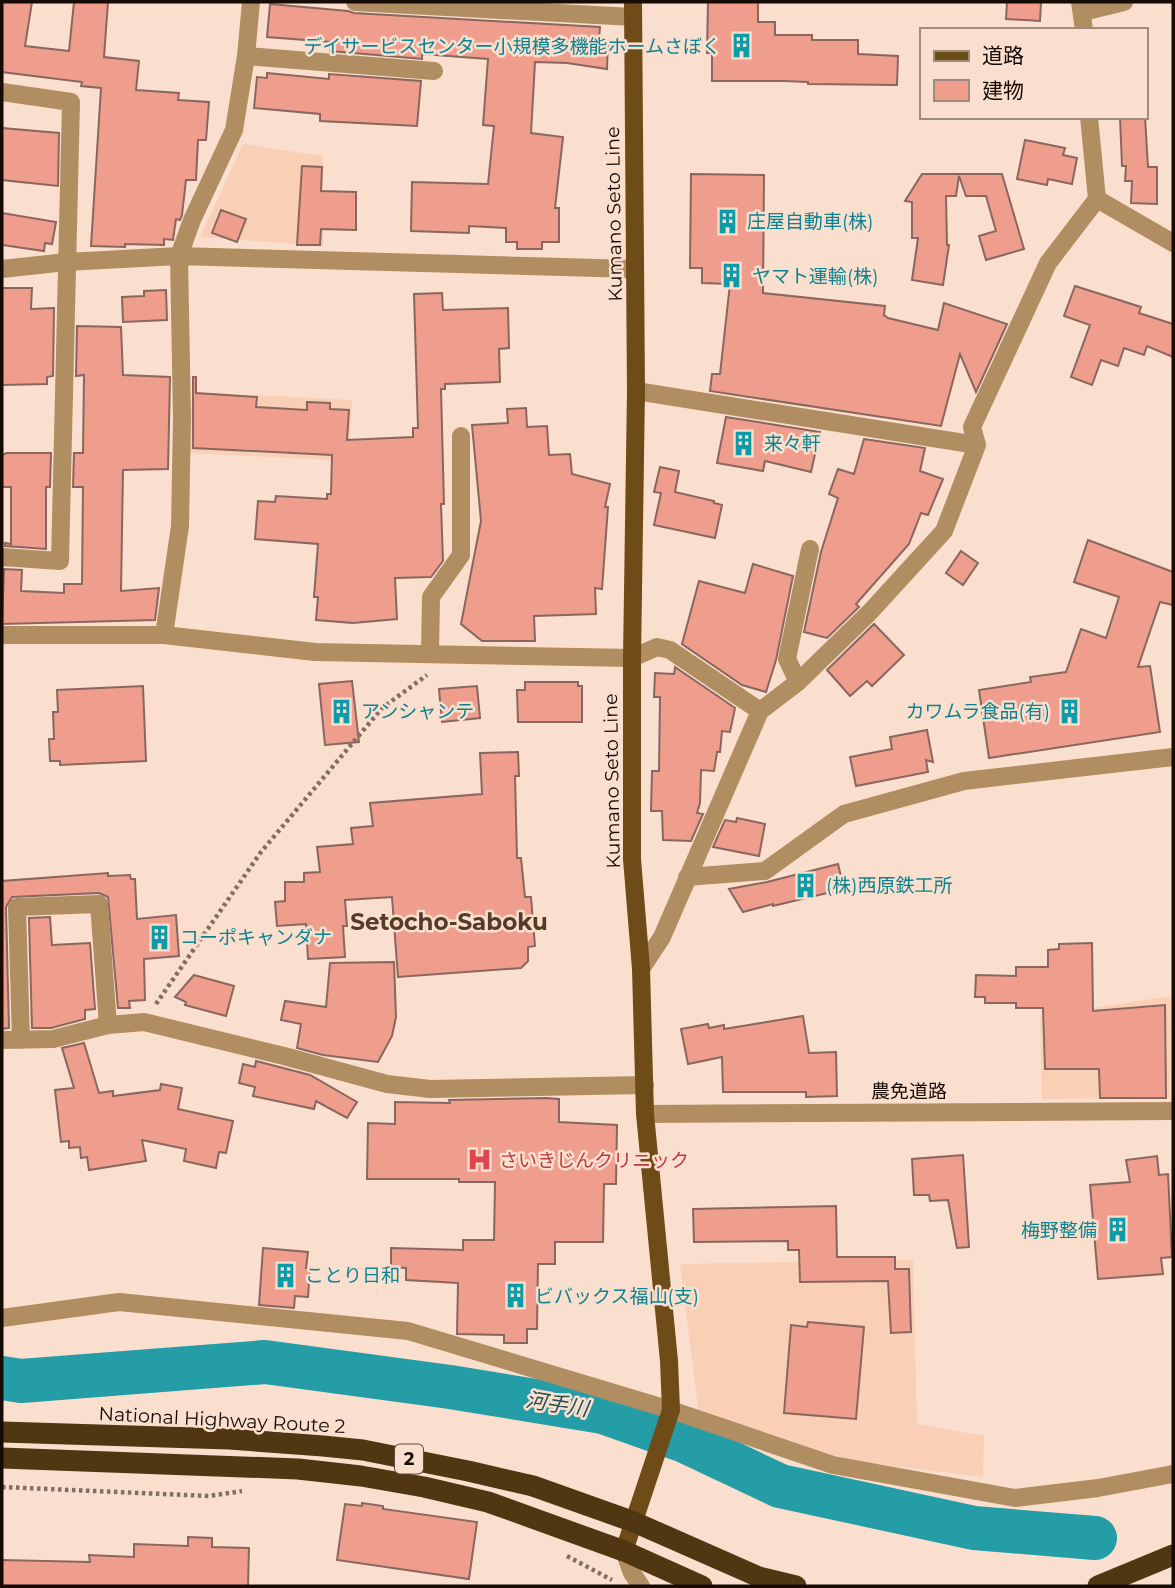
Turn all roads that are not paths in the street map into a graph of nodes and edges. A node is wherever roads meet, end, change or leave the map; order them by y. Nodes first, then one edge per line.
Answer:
1 (251, 2) edge
2 (355, 2) edge
3 (1124, 2) edge
4 (633, 10) edge
5 (1082, 15) edge
6 (246, 57) junction
7 (434, 71) dead end
8 (2, 92) edge
9 (1088, 119) edge
10 (1097, 199) junction
11 (1173, 243) edge
12 (179, 256) junction
13 (66, 262) junction
14 (2, 269) edge
15 (635, 269) junction
16 (636, 391) junction
17 (461, 436) dead end
18 (977, 445) junction
19 (810, 549) dead end
20 (2, 557) edge
21 (2, 635) edge
22 (164, 635) junction
23 (430, 653) junction
24 (632, 657) junction
25 (798, 682) junction
26 (760, 711) junction
27 (1173, 757) edge
28 (687, 877) junction
29 (641, 969) junction
30 (108, 1025) junction
31 (2, 1040) edge
32 (20, 1040) junction
33 (645, 1085) junction
34 (1173, 1111) edge
35 (645, 1114) junction
36 (2, 1318) edge
37 (671, 1410) junction
38 (2, 1432) edge
39 (2, 1458) edge
40 (1173, 1474) edge
41 (634, 1522) junction
42 (624, 1552) junction
43 (1173, 1555) edge
44 (641, 1586) edge
45 (702, 1586) edge
46 (796, 1586) edge
47 (1098, 1586) edge

1 - 6 street
2 - 4 street
3 - 5 street
4 - 15 main road, Kumano Seto Line
6 - 7 street
6 - 12 street
8 - 13 street
9 - 10 street
10 - 11 street
10 - 18 street
12 - 13 street
12 - 15 street
12 - 22 street
13 - 14 street
13 - 20 street
15 - 16 main road, Kumano Seto Line
16 - 18 street
16 - 24 main road, Kumano Seto Line
17 - 23 street
18 - 25 street
19 - 25 street
21 - 22 street
22 - 23 street
23 - 24 street
24 - 26 street
24 - 29 main road, Kumano Seto Line
25 - 26 street
26 - 28 street
27 - 28 street
28 - 29 street
29 - 33 main road, Kumano Seto Line
30 - 32 street
30 - 32 street
30 - 33 street
31 - 32 street
33 - 35 main road, Kumano Seto Line
34 - 35 street, 農免道路
35 - 37 main road, Kumano Seto Line
36 - 37 street
37 - 40 street
37 - 41 main road, Kumano Seto Line
38 - 41 highway, National Highway Route 2 / 2
39 - 42 highway, 2
41 - 42 main road, Kumano Seto Line
41 - 46 highway, National Highway Route 2 / 2
42 - 44 street
42 - 45 highway, 2
43 - 47 highway

